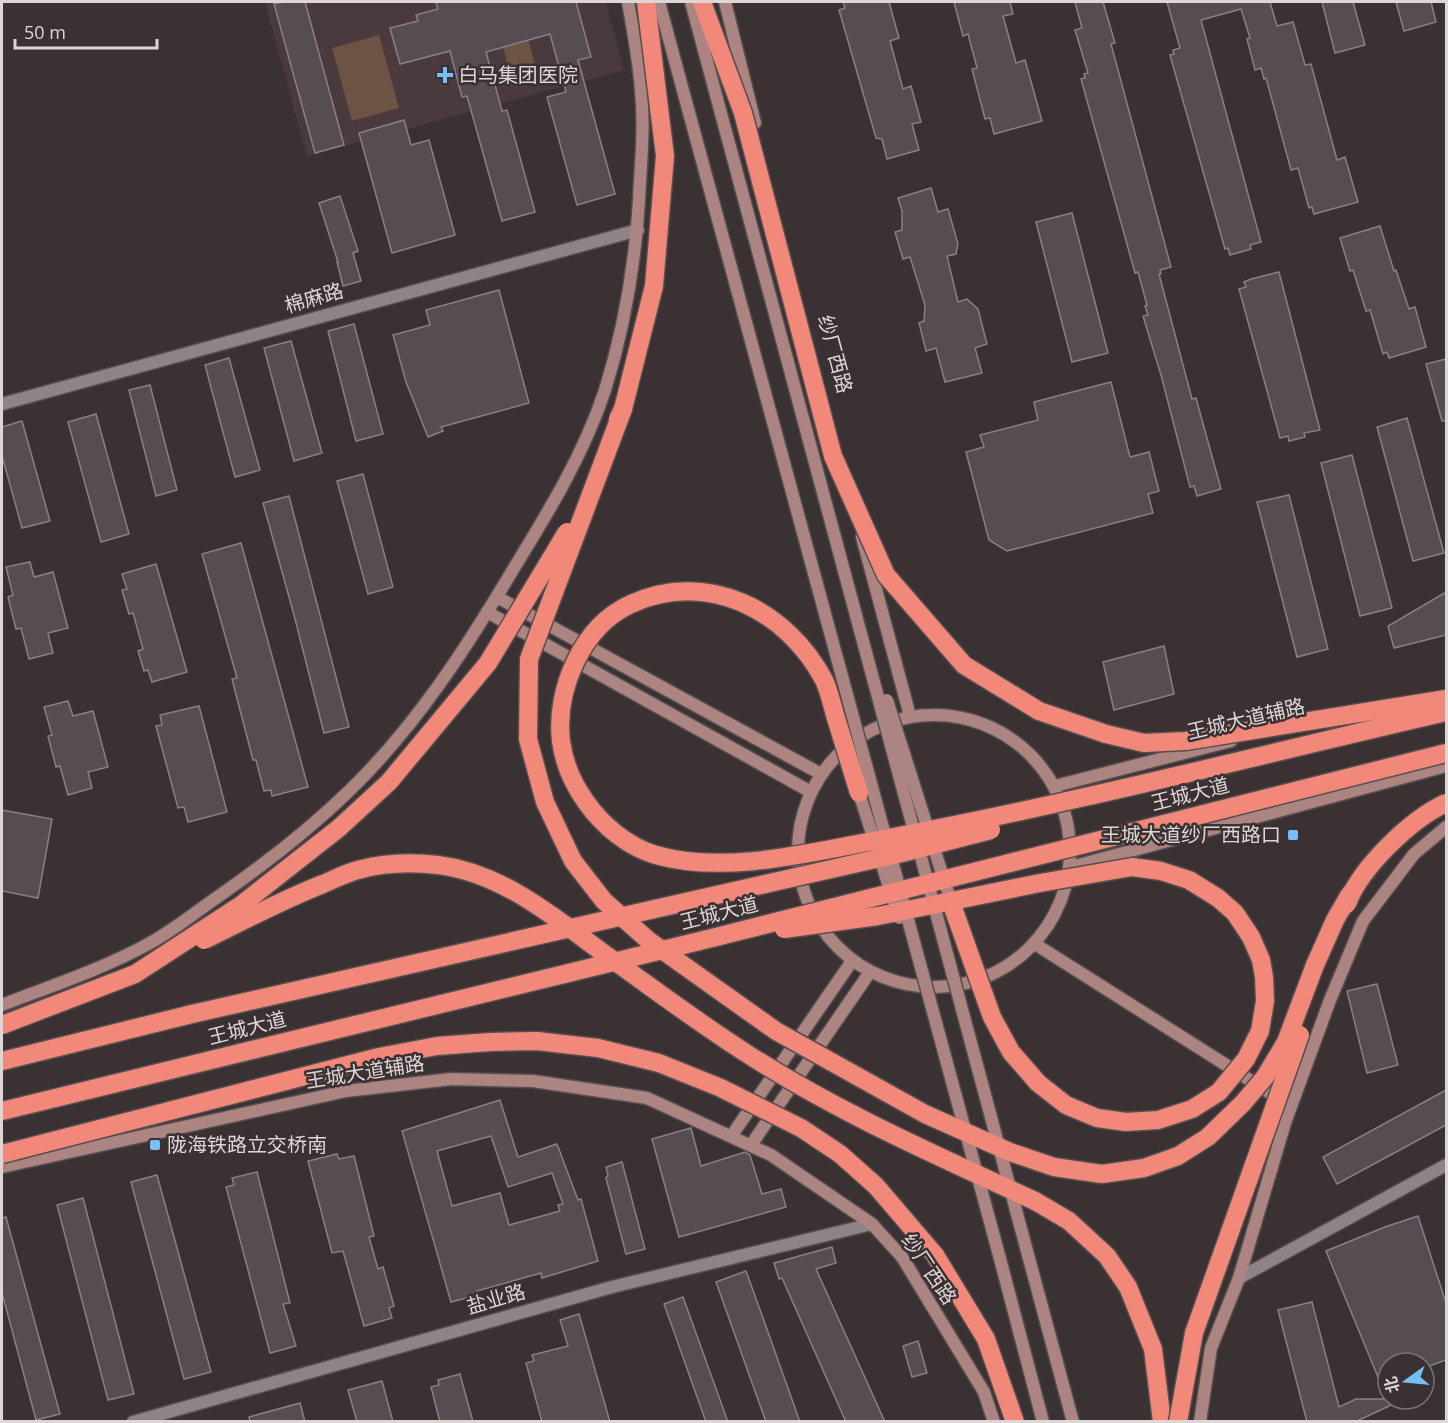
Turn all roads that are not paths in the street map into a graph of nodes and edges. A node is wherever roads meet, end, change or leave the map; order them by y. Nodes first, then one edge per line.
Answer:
1 (628, 2) edge
2 (646, 2) edge
3 (659, 2) edge
4 (691, 2) edge
5 (702, 2) edge
6 (725, 2) edge
7 (638, 230) junction
8 (2, 404) edge
9 (622, 409) junction
10 (834, 532) junction
11 (497, 597) junction
12 (488, 612) junction
13 (1446, 694) edge
14 (1446, 699) edge
15 (1446, 714) edge
16 (910, 716) junction
17 (1446, 753) edge
18 (1446, 766) edge
19 (821, 774) junction
20 (1055, 786) junction
21 (811, 792) junction
22 (859, 793) joint
23 (1446, 803) edge
24 (1446, 827) edge
25 (1071, 867) junction
26 (1350, 894) junction
27 (952, 905) joint
28 (716, 937) junction
29 (1035, 944) junction
30 (852, 961) junction
31 (870, 972) junction
32 (135, 974) junction
33 (2, 1005) edge
34 (2, 1025) edge
35 (2, 1061) edge
36 (953, 1088) junction
37 (1292, 1106) junction
38 (2, 1111) edge
39 (732, 1135) junction
40 (751, 1145) junction
41 (2, 1154) edge
42 (1446, 1165) edge
43 (2, 1167) edge
44 (872, 1224) junction
45 (1239, 1278) junction
46 (133, 1422) edge
47 (994, 1422) edge
48 (1015, 1422) edge
49 (1043, 1422) edge
50 (1072, 1422) edge
51 (1162, 1422) edge
52 (1178, 1422) edge
53 (1200, 1422) edge

1 - 7 main road
2 - 9 highway, bridge
3 - 36 main road, bridge
4 - 10 main road, bridge
5 - 14 highway, bridge
6 - 16 main road, 纱厂西路
7 - 8 street, 棉麻路
7 - 11 main road
9 - 26 highway, bridge
9 - 32 highway, bridge
10 - 27 main road, bridge
10 - 50 main road, bridge
11 - 12 main road
11 - 19 main road
12 - 21 main road
12 - 33 main road
13 - 20 main road, 王城大道辅路
15 - 22 highway, bridge
15 - 35 highway, 王城大道, bridge
16 - 19 main road
16 - 20 main road
17 - 28 highway, 王城大道, bridge
18 - 25 main road
19 - 21 main road
20 - 25 main road
21 - 30 main road
22 - 36 main road, bridge
23 - 26 highway, bridge
24 - 37 main road
25 - 29 main road
26 - 52 highway, bridge
27 - 28 highway, bridge
28 - 38 highway, 王城大道, bridge
29 - 31 main road
29 - 37 main road
30 - 31 main road
30 - 39 main road
31 - 40 main road
32 - 34 highway, bridge
32 - 51 highway, bridge
36 - 49 main road, bridge
37 - 45 main road
39 - 40 main road, 纱厂西路
39 - 43 main road, 王城大道辅路
40 - 44 main road, 纱厂西路
41 - 48 highway, bridge
42 - 45 street
44 - 46 street, 盐业路
44 - 47 main road, 纱厂西路
45 - 53 main road

